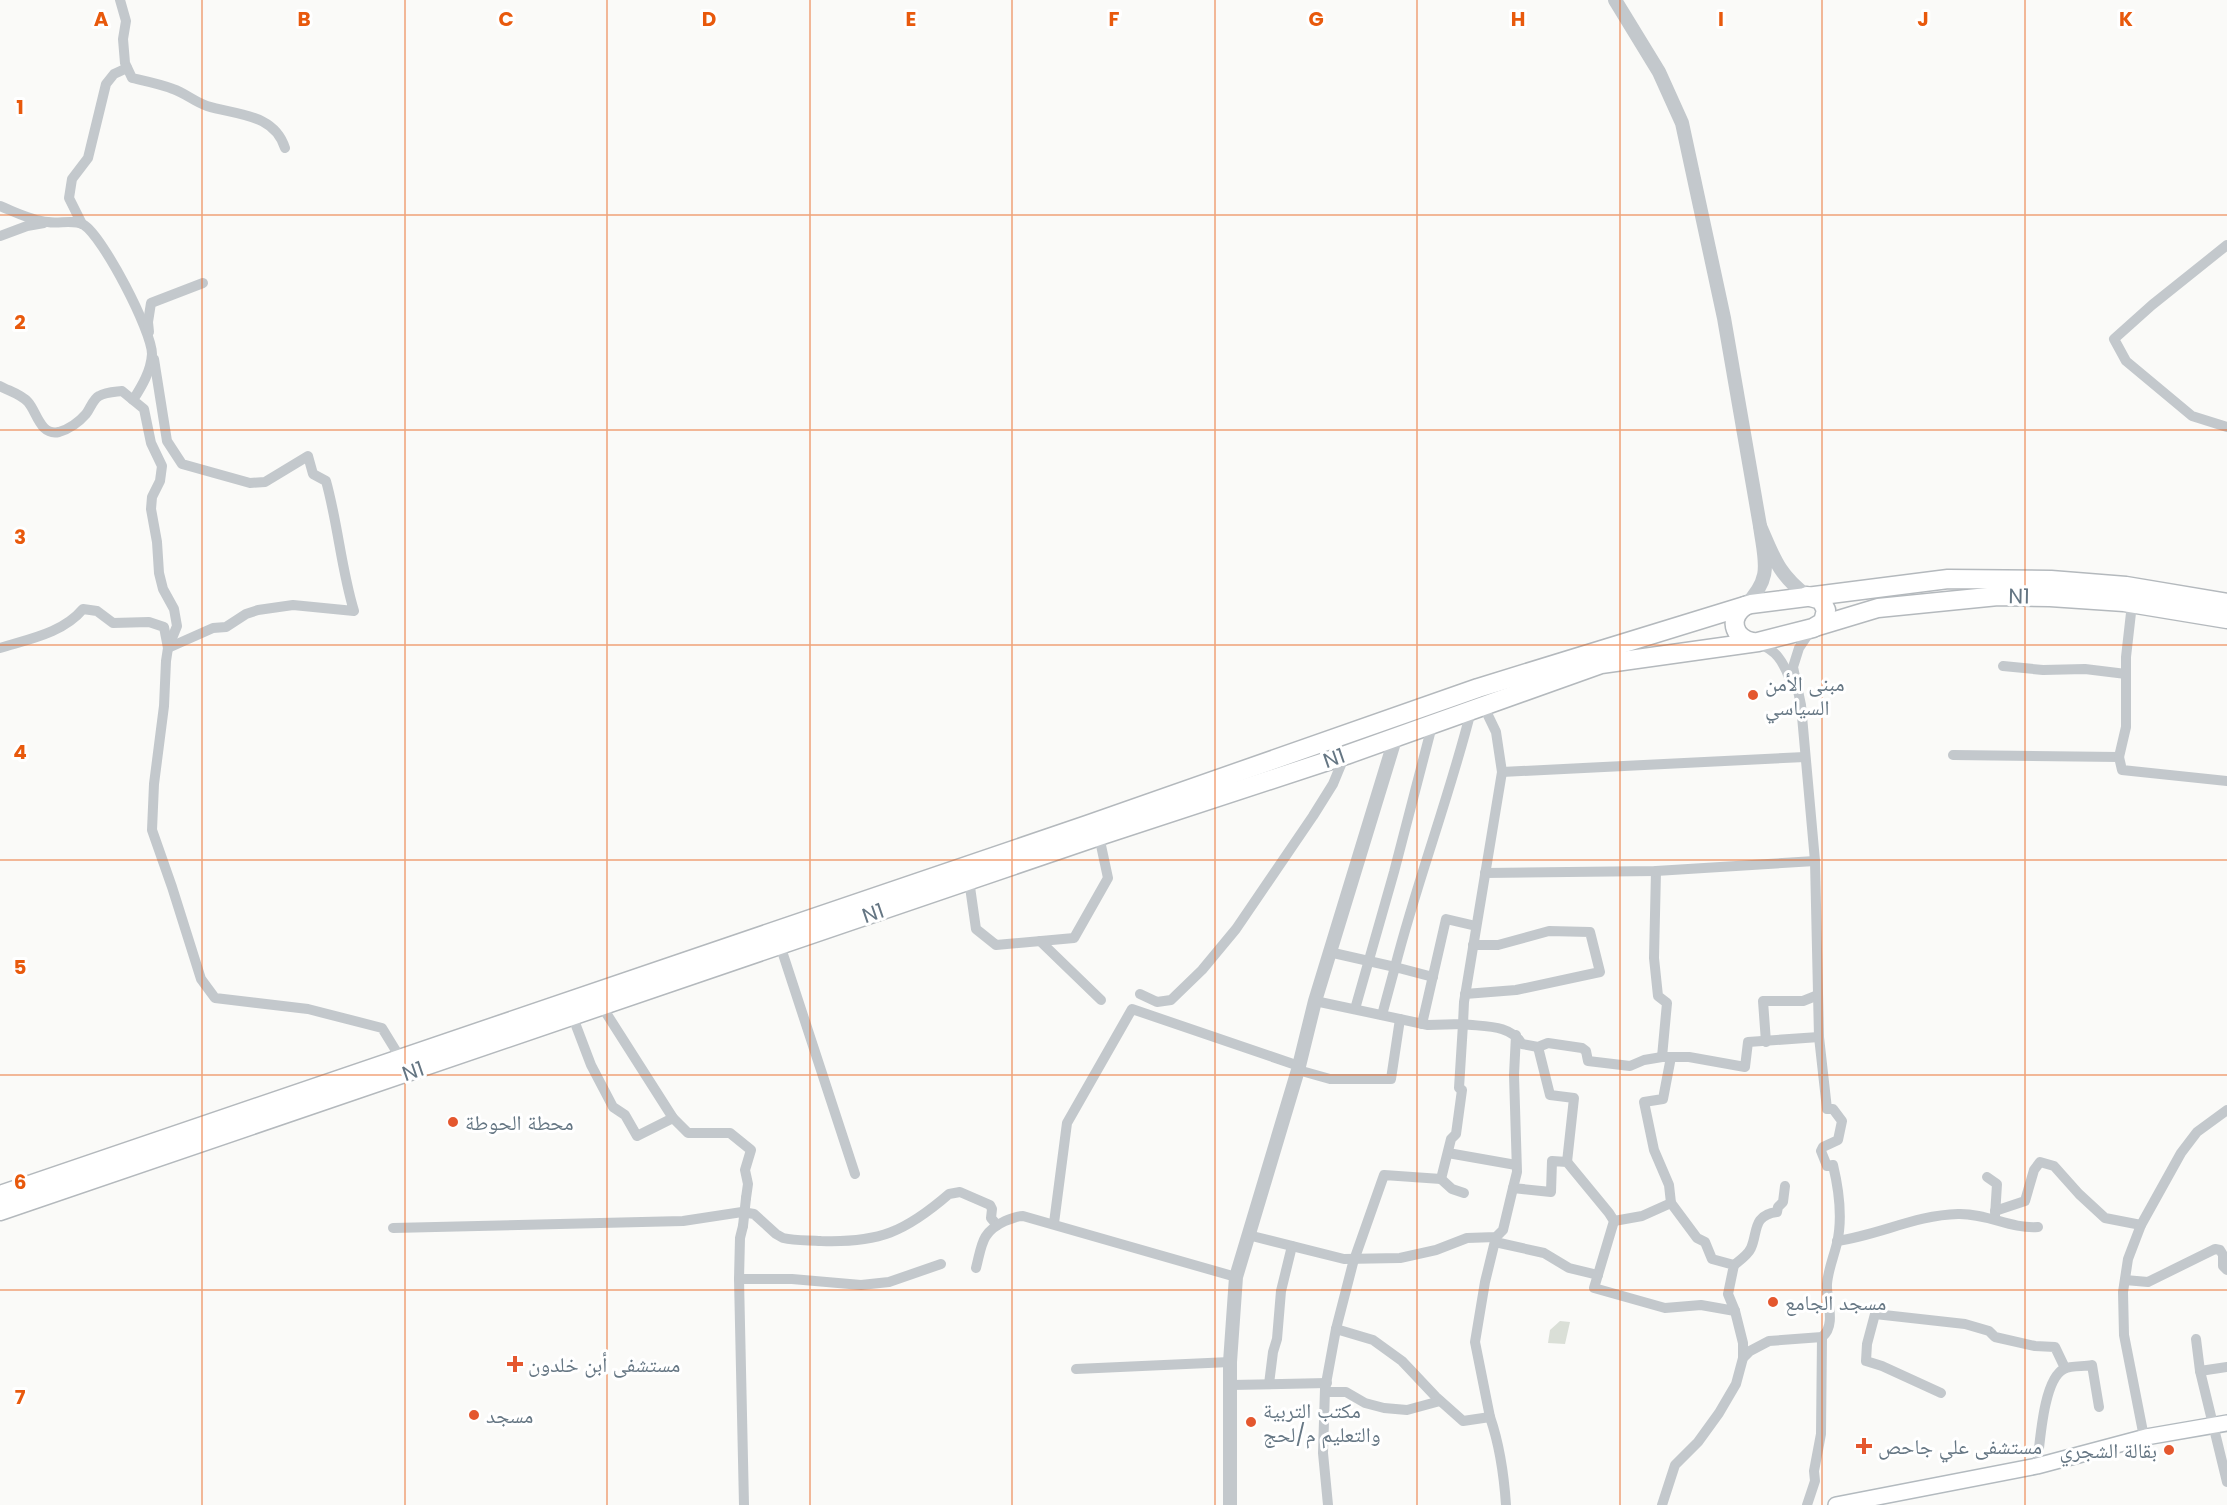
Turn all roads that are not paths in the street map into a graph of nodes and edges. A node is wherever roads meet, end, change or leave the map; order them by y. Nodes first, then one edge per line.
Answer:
1 (120, 0) edge
2 (1615, 0) edge
3 (127, 68) junction
4 (285, 148) dead end
5 (0, 206) edge
6 (48, 222) junction
7 (82, 224) junction
8 (0, 236) edge
9 (2227, 245) edge
10 (203, 283) dead end
11 (152, 351) junction
12 (0, 386) edge
13 (133, 400) junction
14 (2227, 427) edge
15 (1760, 526) junction
16 (1807, 596) junction
17 (2227, 603) edge
18 (2132, 604) junction
19 (1745, 606) junction
20 (2227, 620) edge
21 (1813, 628) junction
22 (1752, 642) junction
23 (0, 648) edge
24 (168, 648) junction
25 (2002, 666) dead end
26 (2126, 674) junction
27 (1801, 705) junction
28 (1477, 709) junction
29 (1433, 722) junction
30 (1396, 736) junction
31 (1346, 755) junction
32 (1953, 755) dead end
33 (1806, 757) junction
34 (2119, 757) junction
35 (1502, 772) junction
36 (2227, 781) edge
37 (1099, 836) junction
38 (1815, 861) junction
39 (1656, 871) junction
40 (1485, 873) junction
41 (969, 880) junction
42 (1476, 926) junction
43 (1040, 941) junction
44 (780, 945) junction
45 (1473, 945) junction
46 (1329, 952) junction
47 (1369, 961) junction
48 (1395, 967) junction
49 (1432, 977) junction
50 (1140, 994) dead end
51 (1465, 994) junction
52 (1818, 995) junction
53 (1101, 1000) dead end
54 (1315, 1001) junction
55 (601, 1005) junction
56 (1355, 1009) junction
57 (572, 1015) junction
58 (1382, 1015) junction
59 (1400, 1019) junction
60 (1422, 1023) junction
61 (1463, 1024) junction
62 (1516, 1034) junction
63 (1819, 1037) junction
64 (1766, 1042) junction
65 (1538, 1047) junction
66 (1666, 1057) junction
67 (401, 1059) junction
68 (1298, 1068) junction
69 (2227, 1110) edge
70 (673, 1119) junction
71 (1448, 1153) junction
72 (1567, 1162) junction
73 (1516, 1165) junction
74 (855, 1174) dead end
75 (1987, 1177) dead end
76 (1441, 1179) junction
77 (1785, 1186) dead end
78 (1513, 1188) junction
79 (1464, 1193) dead end
80 (0, 1195) edge
81 (1671, 1203) junction
82 (0, 1211) edge
83 (1995, 1215) junction
84 (1614, 1221) junction
85 (1054, 1223) junction
86 (997, 1225) junction
87 (2141, 1226) junction
88 (2038, 1227) dead end
89 (393, 1228) dead end
90 (1248, 1235) junction
91 (1496, 1240) junction
92 (1838, 1241) junction
93 (1292, 1246) junction
94 (1354, 1259) junction
95 (941, 1264) dead end
96 (1734, 1265) junction
97 (976, 1268) dead end
98 (2227, 1270) edge
99 (1598, 1275) junction
100 (1236, 1277) junction
101 (739, 1279) junction
102 (2125, 1280) junction
103 (1735, 1311) junction
104 (1335, 1329) junction
105 (1822, 1337) junction
106 (2196, 1339) dead end
107 (1743, 1358) junction
108 (1230, 1362) junction
109 (2227, 1367) edge
110 (2065, 1368) junction
111 (1076, 1369) dead end
112 (2200, 1371) junction
113 (1269, 1384) junction
114 (1231, 1385) junction
115 (1326, 1387) junction
116 (1941, 1393) dead end
117 (1440, 1401) junction
118 (2099, 1407) dead end
119 (1490, 1417) junction
120 (2220, 1424) edge
121 (2146, 1437) junction
122 (2037, 1466) junction
123 (2227, 1482) edge
124 (744, 1505) edge
125 (1230, 1505) edge
126 (1328, 1505) edge
127 (1506, 1505) edge
128 (1662, 1505) edge
129 (1807, 1505) edge
130 (1836, 1505) edge

1 - 3 street
2 - 15 street
3 - 4 street
3 - 7 street
5 - 6 street
6 - 7 street
6 - 8 street
7 - 11 street
9 - 14 street
10 - 11 street
11 - 13 street
11 - 24 street
12 - 13 street
13 - 24 street
15 - 16 street
15 - 19 street
16 - 17 highway, N1
16 - 19 highway, N1
16 - 21 highway
18 - 20 highway, N1 / N1
18 - 21 highway, N1 / N1
18 - 26 street
19 - 22 highway
19 - 67 highway, N1
21 - 22 highway, N1
21 - 27 street
22 - 27 street
22 - 28 highway, N1 / N1
23 - 24 street
24 - 67 street
25 - 26 street
26 - 34 street
27 - 33 street
28 - 29 highway, N1 / N1
28 - 35 street
28 - 48 street
29 - 30 highway, N1 / N1
29 - 47 street
30 - 31 highway, N1 / N1
30 - 46 street
31 - 37 highway, N1 / N1
31 - 50 street
32 - 34 street
33 - 35 street
33 - 38 street
34 - 36 street
35 - 40 street
37 - 41 highway, N1 / N1
37 - 43 street
38 - 39 street
38 - 52 street
39 - 40 street
39 - 66 street
40 - 42 street
41 - 43 street
41 - 44 highway, N1 / N1
42 - 45 street
42 - 49 street
43 - 53 street
44 - 55 highway, N1 / N1
44 - 74 street
45 - 51 street
45 - 51 street
46 - 47 street
46 - 54 street
47 - 48 street
47 - 56 street
48 - 49 street
48 - 58 street
49 - 60 street
51 - 61 street
52 - 63 street
52 - 64 street
54 - 56 street
54 - 68 street
55 - 57 highway, N1 / N1
55 - 70 street
56 - 58 street
57 - 70 street
57 - 82 highway, N1 / N1
58 - 59 street
59 - 60 street
59 - 68 street
60 - 61 street
61 - 62 street
61 - 71 street
62 - 65 street
62 - 73 street
63 - 64 street
63 - 92 street
64 - 66 street
65 - 66 street
65 - 72 street
66 - 81 street
67 - 80 highway, N1
68 - 85 street
68 - 90 street
69 - 87 street
70 - 101 street, bridge
71 - 73 street
71 - 76 street
72 - 78 street
72 - 84 street
73 - 78 street
75 - 83 street
76 - 79 street
76 - 94 street
77 - 96 street
78 - 91 street
81 - 84 street
81 - 96 street
83 - 87 street
83 - 88 street
83 - 92 street
84 - 99 street
85 - 86 street
85 - 100 street
86 - 89 street
86 - 97 street
87 - 102 street
90 - 93 street
90 - 100 street
91 - 94 street
91 - 99 street
91 - 119 street
92 - 105 street
93 - 94 street
93 - 113 street
94 - 104 street
95 - 101 street
96 - 103 street
98 - 102 street
99 - 103 street
100 - 108 street
101 - 124 street
102 - 121 street
103 - 107 street
104 - 115 street
104 - 117 street
105 - 107 street
105 - 129 street
106 - 112 street
107 - 128 street
108 - 111 street
108 - 114 street
109 - 112 street
110 - 116 street
110 - 118 street
110 - 122 street
112 - 120 street
113 - 114 street
113 - 115 street
114 - 125 street
115 - 117 street
115 - 126 street
117 - 119 street
119 - 127 street
120 - 121 main road
120 - 123 street
121 - 122 main road
122 - 130 main road

